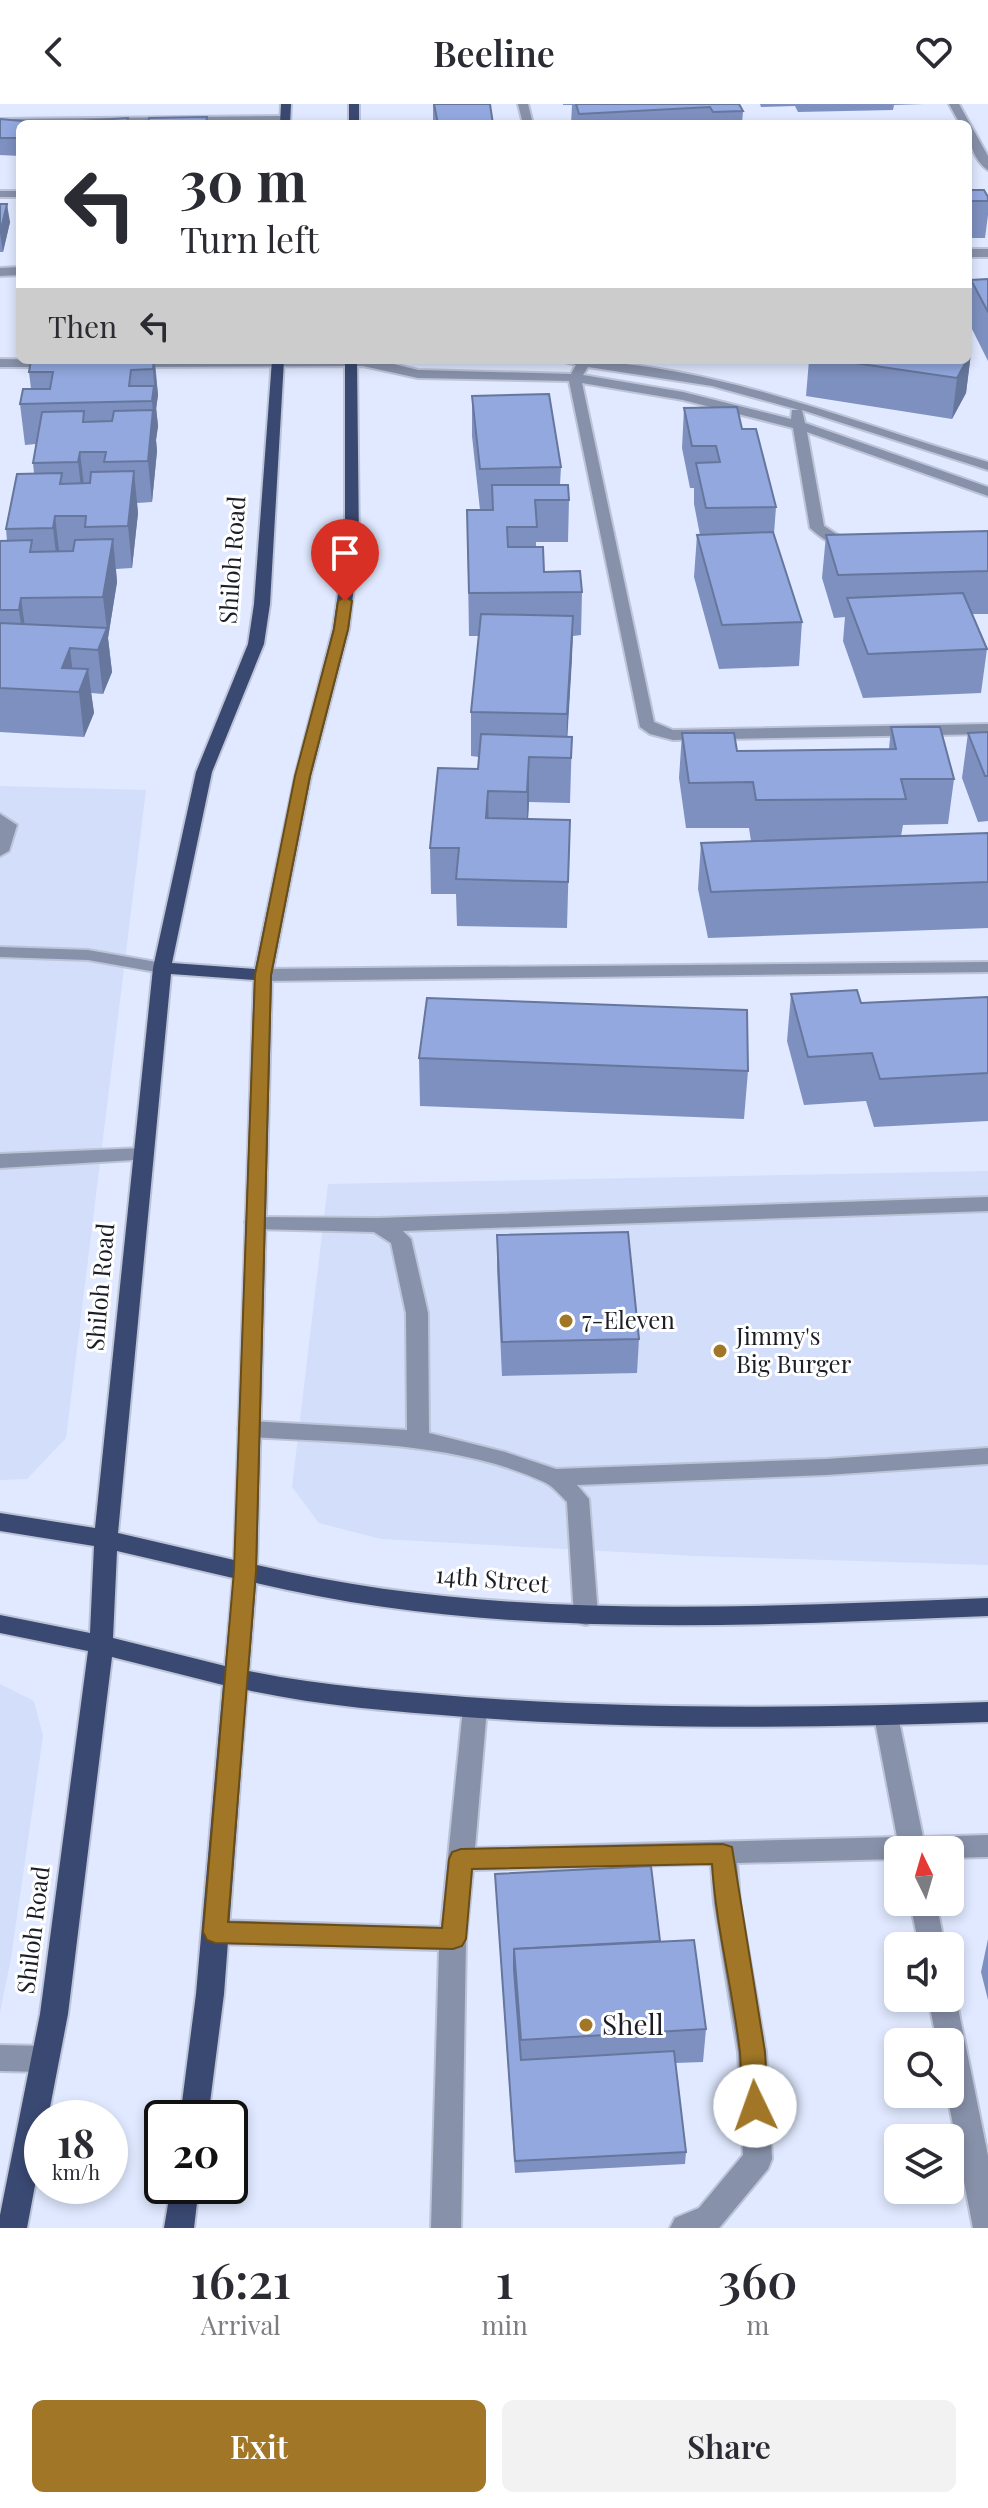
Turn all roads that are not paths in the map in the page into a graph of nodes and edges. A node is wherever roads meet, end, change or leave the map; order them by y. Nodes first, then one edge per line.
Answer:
1 (974, 147) edge
2 (988, 167) edge
3 (278, 364) edge
4 (362, 364) edge
5 (368, 364) edge
6 (584, 364) edge
7 (604, 364) edge
8 (575, 378) junction
9 (797, 405) junction
10 (798, 424) junction
11 (988, 466) edge
12 (988, 492) edge
13 (860, 547) edge
14 (988, 729) edge
15 (0, 819) edge
16 (0, 851) edge
17 (0, 952) edge
18 (988, 967) edge
19 (162, 968) junction
20 (263, 975) junction
21 (143, 1154) junction
22 (0, 1161) edge
23 (988, 1204) edge
24 (255, 1222) junction
25 (378, 1225) junction
26 (249, 1429) junction
27 (418, 1439) junction
28 (988, 1456) edge
29 (555, 1477) junction
30 (0, 1522) edge
31 (106, 1539) junction
32 (245, 1571) junction
33 (988, 1607) edge
34 (586, 1616) junction
35 (0, 1624) edge
36 (101, 1645) junction
37 (236, 1680) junction
38 (475, 1708) junction
39 (988, 1712) edge
40 (886, 1716) junction
41 (910, 1836) edge
42 (988, 1846) edge
43 (964, 1847) edge
44 (884, 1850) edge
45 (723, 1854) junction
46 (461, 1859) junction
47 (215, 1932) junction
48 (453, 1939) junction
49 (945, 2012) edge
50 (0, 2058) edge
51 (45, 2059) junction
52 (196, 2100) edge
53 (182, 2204) edge
54 (12, 2228) edge
55 (179, 2228) edge
56 (446, 2228) edge
57 (685, 2228) edge
58 (988, 2228) edge

1 - 2 street
3 - 19 main road, Shiloh Road
4 - 20 main road
5 - 8 street
6 - 8 street
7 - 9 street
8 - 10 street
8 - 14 street
9 - 10 street
9 - 11 street
10 - 12 street
10 - 13 street
15 - 16 street
17 - 19 street
18 - 20 street
19 - 20 main road
19 - 21 main road, Shiloh Road
20 - 24 main road
21 - 22 street
21 - 31 main road, Shiloh Road
23 - 25 street
24 - 25 street
24 - 26 main road
25 - 27 street
26 - 27 street
26 - 32 main road
27 - 29 street
28 - 29 street
29 - 34 street
30 - 31 main road, 14th Street
31 - 32 main road, 14th Street
31 - 36 main road, Shiloh Road
32 - 34 main road, 14th Street
32 - 37 main road
33 - 34 main road, 14th Street
35 - 36 main road
36 - 37 main road
36 - 51 main road, Shiloh Road
37 - 38 main road
37 - 47 main road
38 - 40 main road
38 - 46 street
39 - 40 main road
40 - 41 street
42 - 43 street
44 - 45 street
45 - 46 street
45 - 57 street
46 - 48 street
47 - 48 street
47 - 52 main road
48 - 56 street
49 - 58 street
50 - 51 street
51 - 54 main road, Shiloh Road
53 - 55 main road

